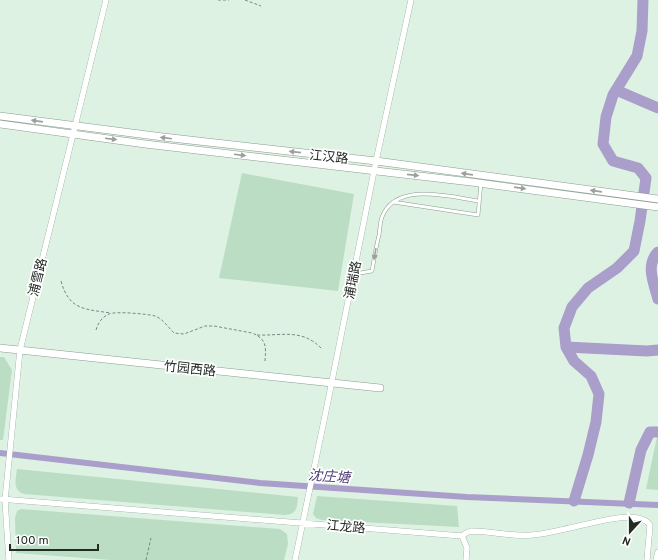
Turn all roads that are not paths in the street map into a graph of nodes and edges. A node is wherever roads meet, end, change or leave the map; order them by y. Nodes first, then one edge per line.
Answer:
1 (106, 0) edge
2 (411, 0) edge
3 (0, 116) edge
4 (0, 124) edge
5 (75, 126) junction
6 (73, 134) junction
7 (376, 162) junction
8 (374, 171) junction
9 (481, 183) junction
10 (634, 200) junction
11 (479, 201) junction
12 (393, 202) junction
13 (657, 203) edge
14 (354, 274) junction
15 (0, 348) edge
16 (20, 350) junction
17 (332, 383) junction
18 (380, 388) dead end
19 (2, 499) edge
20 (303, 523) junction
21 (462, 536) junction
22 (658, 552) edge
23 (8, 560) edge
24 (295, 560) edge
25 (466, 560) edge
26 (647, 560) edge
27 (656, 560) edge

1 - 5 street, 浦雪路
2 - 7 street, 浦瑞路
5 -> 3 street, 江汉路
4 - 6 street
5 - 6 street, 浦雪路
7 -> 5 street, 江汉路
6 -> 8 street
6 - 16 street, 浦雪路
7 - 8 street, 浦瑞路
10 -> 7 street, 江汉路
8 -> 9 street
8 - 14 street, 浦瑞路
9 -> 10 street
9 - 11 lane
10 - 13 street, 江汉路
11 - 12 lane
11 - 12 lane
12 -> 14 lane
14 - 17 street, 浦瑞路
15 - 16 street, 竹园西路
16 - 17 street, 竹园西路
16 - 19 street, 浦雪路
17 - 18 street, 竹园西路
17 - 20 street, 浦瑞路
19 - 20 street, 江龙路
19 - 23 street, 浦雪路
20 - 21 street, 江龙路
20 - 24 street, 浦瑞路
21 - 25 street
21 - 26 street, 江龙路
22 - 27 street

